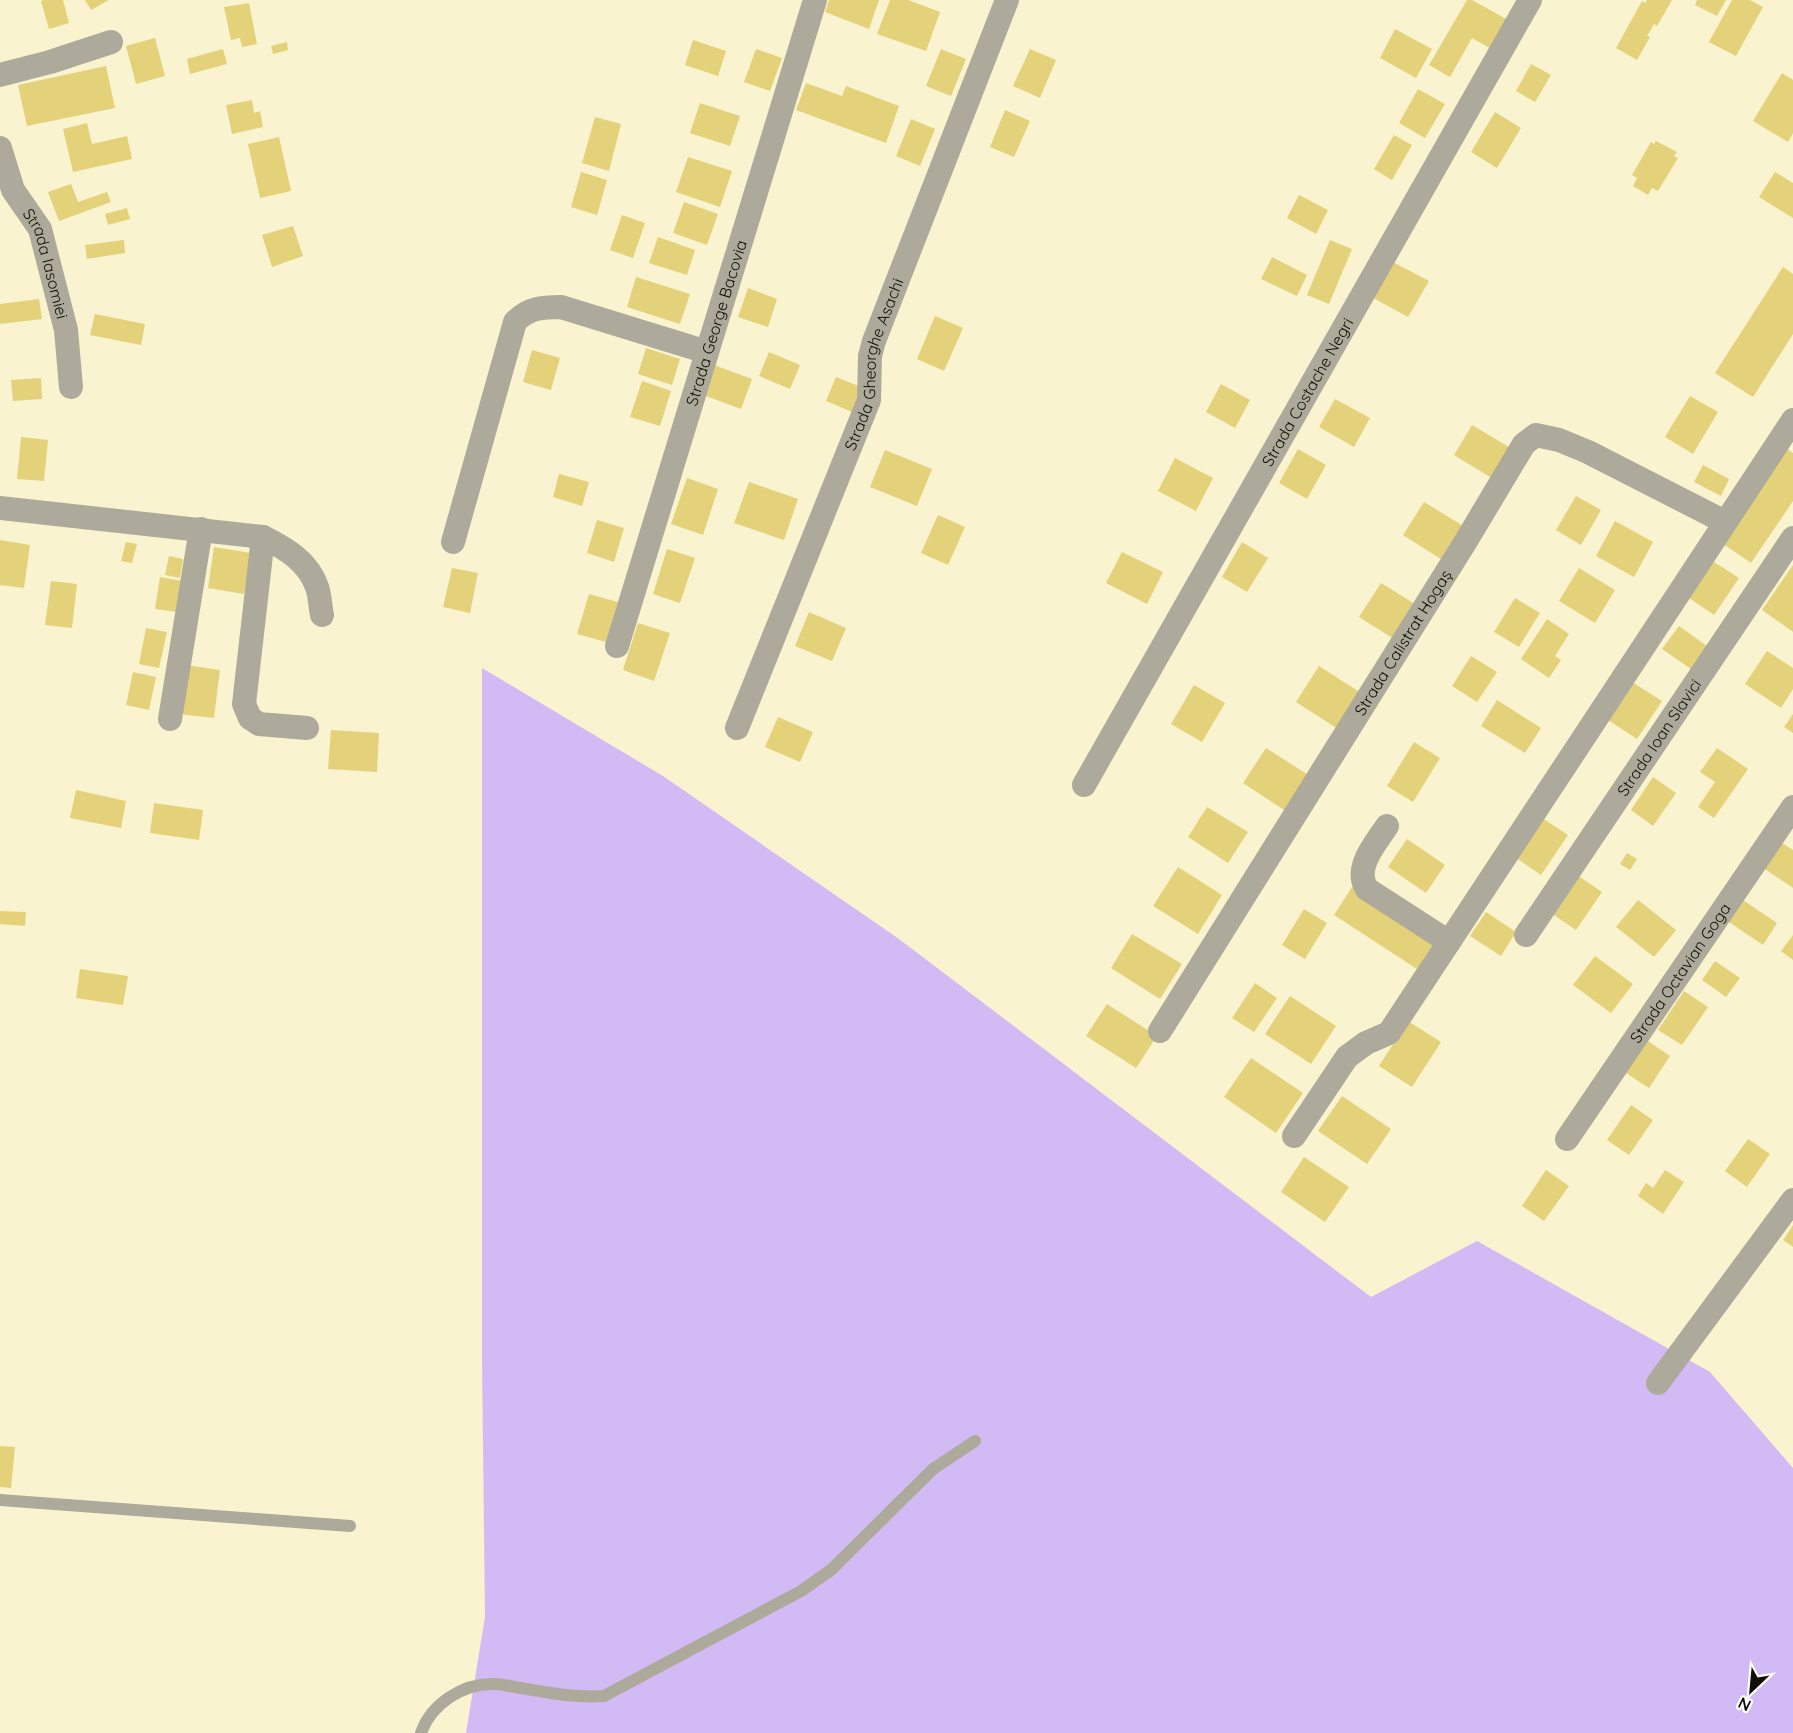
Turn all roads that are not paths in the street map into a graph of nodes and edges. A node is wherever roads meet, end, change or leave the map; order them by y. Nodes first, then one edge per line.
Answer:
1 (816, 0) edge
2 (1008, 0) edge
3 (1530, 0) edge
4 (111, 42) dead end
5 (0, 75) edge
6 (0, 148) edge
7 (707, 352) junction
8 (71, 387) dead end
9 (1793, 420) edge
10 (0, 508) edge
11 (1725, 522) junction
12 (201, 529) junction
13 (263, 537) junction
14 (1793, 538) edge
15 (453, 542) dead end
16 (322, 615) dead end
17 (617, 646) dead end
18 (170, 718) dead end
19 (307, 728) dead end
20 (737, 728) dead end
21 (1084, 785) dead end
22 (1793, 807) edge
23 (1387, 826) dead end
24 (1526, 935) dead end
25 (1449, 942) junction
26 (1160, 1031) dead end
27 (1294, 1136) dead end
28 (1567, 1138) dead end
29 (1793, 1200) edge
30 (1658, 1383) dead end
31 (975, 1441) dead end
32 (0, 1500) edge
33 (350, 1526) dead end
34 (421, 1733) edge

1 - 7 street, Strada George Bacovia
2 - 20 street, Strada Gheorghe Asachi
3 - 21 street, Strada Costache Negri
4 - 5 street
6 - 8 street, Strada Iasomiei
7 - 15 street
7 - 17 street, Strada George Bacovia
9 - 11 street
10 - 12 street
11 - 25 street
11 - 26 street, Strada Calistrat Hogaș
12 - 13 street
12 - 18 street
13 - 16 street
13 - 19 street
14 - 24 street, Strada Ioan Slavici
22 - 28 street, Strada Octavian Goga
23 - 25 street
25 - 27 street
29 - 30 street
31 - 34 lane
32 - 33 lane

